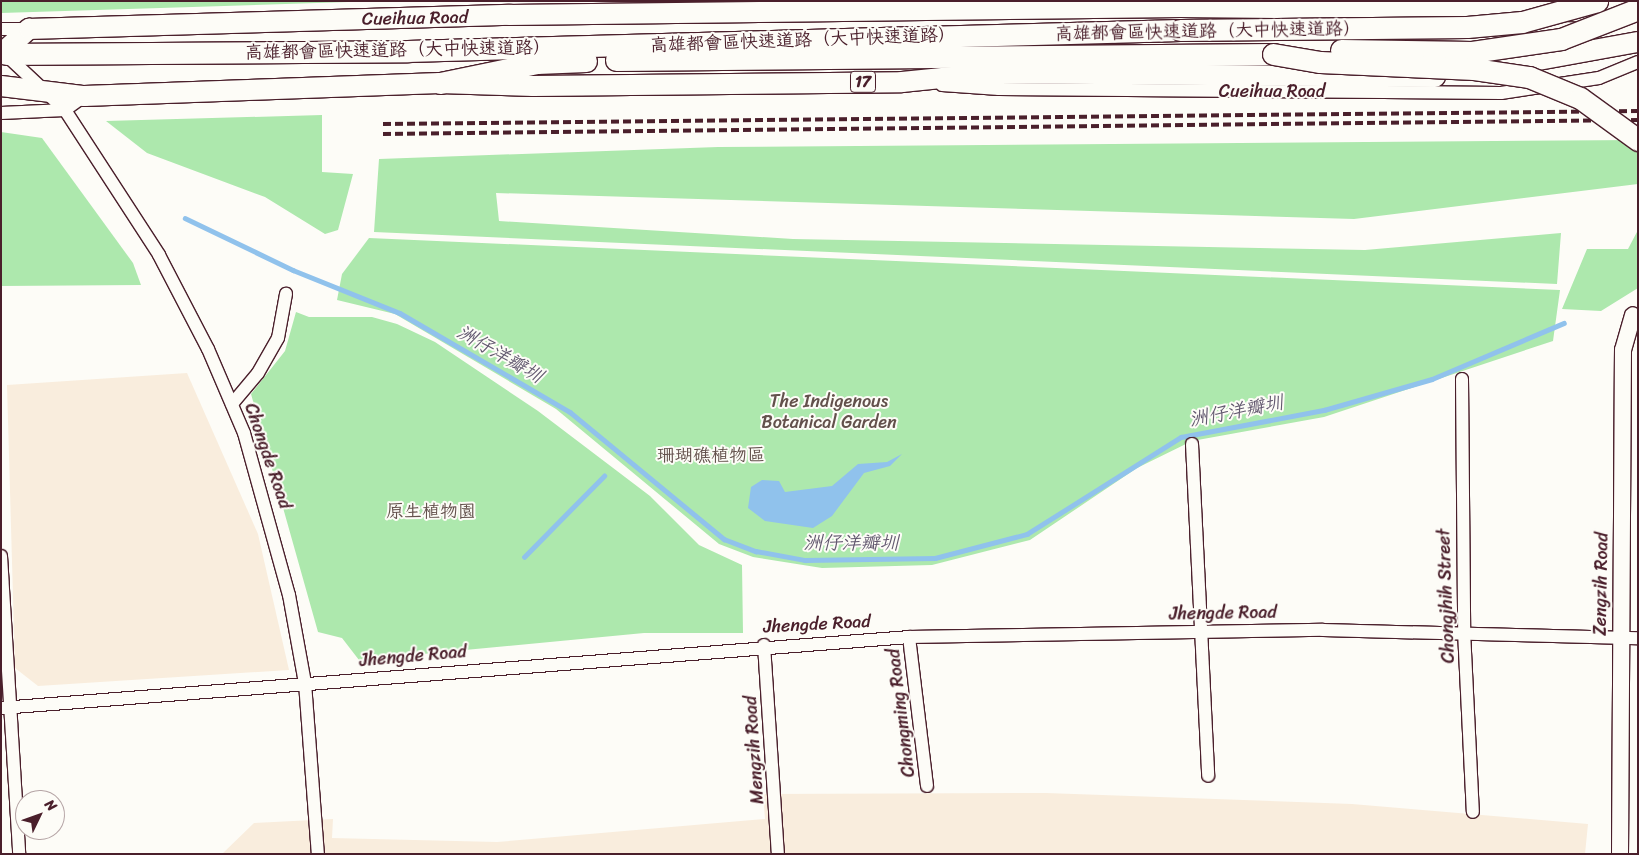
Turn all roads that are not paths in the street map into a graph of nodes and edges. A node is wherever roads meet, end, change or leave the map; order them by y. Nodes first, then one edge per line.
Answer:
1 (1468, 1) edge
2 (1596, 1) edge
3 (1432, 9) junction
4 (1638, 11) edge
5 (1, 29) edge
6 (29, 29) junction
7 (1638, 42) edge
8 (3, 52) edge
9 (1273, 54) junction
10 (1638, 62) edge
11 (902, 82) junction
12 (440, 83) junction
13 (1, 86) edge
14 (40, 88) junction
15 (84, 96) junction
16 (64, 110) junction
17 (1, 113) edge
18 (1638, 140) edge
19 (286, 294) dead end
20 (1636, 317) edge
21 (1462, 379) dead end
22 (232, 404) junction
23 (1192, 444) dead end
24 (1, 556) edge
25 (1202, 630) junction
26 (1464, 631) junction
27 (1620, 636) junction
28 (909, 637) junction
29 (1638, 638) edge
30 (764, 645) junction
31 (304, 683) junction
32 (6, 708) edge
33 (1208, 776) dead end
34 (927, 786) dead end
35 (1473, 812) dead end
36 (19, 854) edge
37 (318, 854) edge
38 (778, 854) edge
39 (1620, 854) edge

1 - 3 street, Cueihua Road
2 - 8 highway, 高雄都會區快速道路（大中快速道路）, bridge
3 - 4 main road, Cueihua Road
3 - 6 main road, Cueihua Road
4 - 9 highway, 高雄都會區快速道路（大中快速道路）, bridge
5 - 6 street, Cueihua Road
6 - 8 main road
7 - 11 main road, Cueihua Road / 17
8 - 14 street, Chongde Road
9 - 12 highway, 高雄都會區快速道路（大中快速道路）
9 - 18 highway, bridge
10 - 11 street, Cueihua Road
11 - 12 main road, Cueihua Road / 17
12 - 15 main road, Cueihua Road / 17
13 - 14 main road, Cueihua Road / 17
14 - 15 main road, Cueihua Road / 17
14 - 16 street, Chongde Road
15 - 16 street
16 - 17 street
16 - 22 street, Chongde Road
19 - 22 street
20 - 27 street, Zengzih Road
21 - 26 street, Chongjhih Street
22 - 31 street, Chongde Road
23 - 25 street
24 - 32 street
25 - 26 street, Jhengde Road
25 - 28 street, Jhengde Road
25 - 33 street
26 - 27 street, Jhengde Road
26 - 35 street, Chongjhih Street
27 - 29 street, Jhengde Road
27 - 39 street, Zengzih Road
28 - 30 street, Jhengde Road
28 - 34 street, Chongming Road
30 - 31 street, Jhengde Road
30 - 38 street, Mengzih Road
31 - 32 street, Jhengde Road
31 - 37 street, Chongde Road
32 - 36 street

